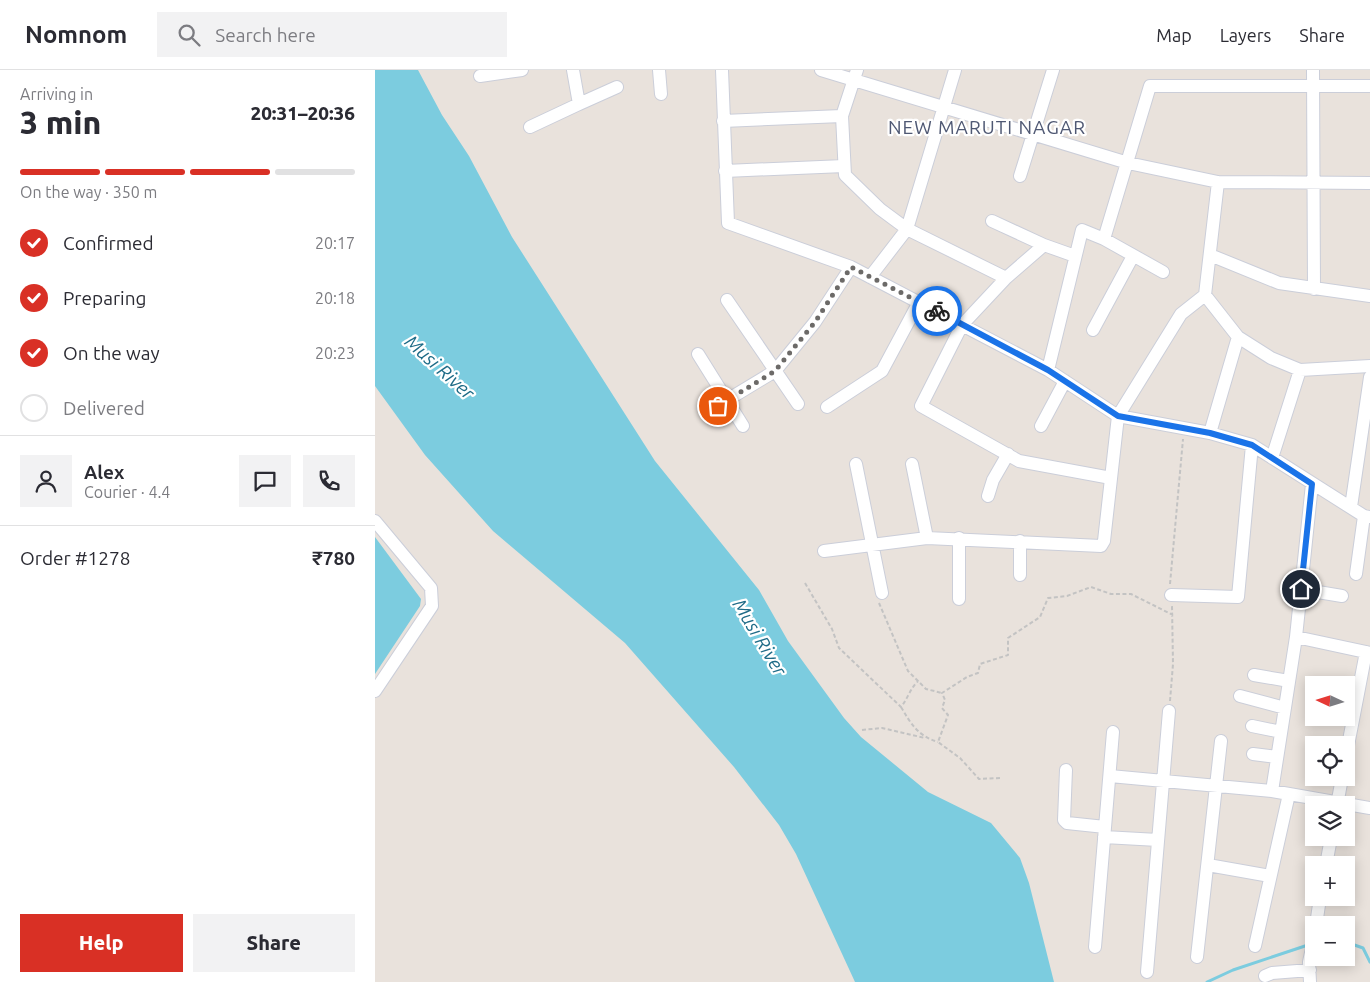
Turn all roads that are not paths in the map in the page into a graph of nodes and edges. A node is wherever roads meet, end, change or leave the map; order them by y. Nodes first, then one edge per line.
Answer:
1 (522, 70) edge
2 (573, 70) edge
3 (659, 70) edge
4 (722, 70) edge
5 (821, 70) edge
6 (955, 70) edge
7 (1053, 70) edge
8 (1313, 70) edge
9 (856, 75) edge
10 (480, 76) dead end
11 (1314, 86) junction
12 (1370, 86) edge
13 (617, 87) dead end
14 (661, 94) dead end
15 (579, 104) junction
16 (944, 107) junction
17 (842, 116) junction
18 (723, 121) junction
19 (530, 127) dead end
20 (1034, 134) junction
21 (1128, 163) junction
22 (844, 166) junction
23 (725, 171) junction
24 (1020, 176) dead end
25 (1218, 182) junction
26 (1370, 183) edge
27 (1315, 184) junction
28 (992, 221) dead end
29 (907, 229) junction
30 (1105, 239) junction
31 (1044, 245) junction
32 (1210, 255) junction
33 (1075, 256) junction
34 (1133, 256) junction
35 (851, 267) junction
36 (1163, 272) dead end
37 (870, 277) junction
38 (1006, 278) junction
39 (1313, 289) junction
40 (1205, 295) junction
41 (1370, 296) edge
42 (727, 300) dead end
43 (919, 302) junction
44 (963, 325) junction
45 (1093, 330) dead end
46 (1238, 337) junction
47 (699, 354) dead end
48 (1370, 366) edge
49 (1048, 370) junction
50 (1300, 370) junction
51 (775, 371) junction
52 (1370, 377) edge
53 (1065, 381) junction
54 (727, 400) junction
55 (798, 404) dead end
56 (827, 407) dead end
57 (709, 411) dead end
58 (1118, 416) junction
59 (743, 426) dead end
60 (1041, 426) dead end
61 (1210, 433) junction
62 (1252, 445) junction
63 (1008, 454) junction
64 (1273, 458) junction
65 (857, 464) dead end
66 (912, 464) dead end
67 (1111, 478) junction
68 (1312, 484) junction
69 (988, 496) dead end
70 (1351, 507) junction
71 (1367, 517) edge
72 (375, 521) edge
73 (927, 538) junction
74 (959, 538) junction
75 (1020, 541) junction
76 (873, 543) junction
77 (824, 551) dead end
78 (1356, 574) dead end
79 (1020, 575) dead end
80 (1301, 589) junction
81 (1171, 596) road end
82 (1342, 596) dead end
83 (880, 597) road end
84 (959, 599) dead end
85 (1296, 637) junction
86 (1368, 653) edge
87 (1254, 675) dead end
88 (1289, 682) junction
89 (375, 692) edge
90 (1240, 696) dead end
91 (1285, 708) junction
92 (1169, 711) road end
93 (1252, 726) dead end
94 (1113, 732) dead end
95 (1281, 732) junction
96 (1350, 736) edge
97 (1221, 741) dead end
98 (1253, 754) dead end
99 (1277, 757) junction
100 (1066, 770) dead end
101 (1110, 776) junction
102 (1163, 779) junction
103 (1217, 785) junction
104 (1272, 791) junction
105 (1289, 794) junction
106 (1305, 797) edge
107 (1355, 806) edge
108 (1370, 808) edge
109 (1105, 832) junction
110 (1158, 840) junction
111 (1208, 865) junction
112 (1270, 876) junction
113 (1255, 946) dead end
114 (1095, 948) dead end
115 (1197, 956) dead end
116 (1310, 971) edge
117 (1147, 972) dead end
118 (1265, 976) dead end

1 - 10 street
2 - 15 street
3 - 14 street
4 - 18 street
5 - 9 street
6 - 16 street
7 - 20 street
8 - 11 street
9 - 16 street
9 - 17 street
11 - 12 street
11 - 21 street
11 - 27 street
13 - 15 street
15 - 19 street
16 - 20 street
16 - 29 street
17 - 18 street
17 - 22 street
18 - 23 street
20 - 21 street
20 - 24 street
21 - 25 street
21 - 30 street
22 - 23 street
22 - 29 street
23 - 35 street
25 - 27 street
25 - 32 street
26 - 27 street
27 - 39 street
28 - 31 street
29 - 37 street
29 - 38 street
30 - 33 street
30 - 34 street
31 - 33 street
31 - 38 street
32 - 39 street
32 - 40 street
33 - 49 street
34 - 36 street
34 - 45 street
35 - 37 street
35 - 51 street
37 - 43 street
38 - 44 street
39 - 41 street
40 - 46 street
40 - 58 street
42 - 51 street
43 - 44 street
43 - 56 street
44 - 49 street
44 - 63 street
46 - 50 street
46 - 61 street
47 - 54 street
48 - 50 street
49 - 53 street
50 - 64 street
51 - 54 street
51 - 55 street
52 - 70 street
53 - 58 street
53 - 60 street
54 - 57 street
54 - 59 street
58 - 61 street
58 - 67 street
61 - 62 street
62 - 64 street
62 - 81 street
63 - 67 street
63 - 69 street
64 - 68 street
65 - 76 street
66 - 73 street
67 - 75 street
68 - 70 street
68 - 80 street
70 - 71 street
71 - 78 street
72 - 89 street
73 - 74 street
73 - 76 street
74 - 75 street
74 - 84 street
75 - 79 street
76 - 77 street
76 - 83 street
80 - 82 street
80 - 85 street
85 - 86 street
85 - 88 street
86 - 96 street
87 - 88 street
88 - 91 street
90 - 91 street
91 - 95 street
92 - 102 street
93 - 95 street
94 - 101 street
95 - 99 street
97 - 103 street
98 - 99 street
99 - 104 street
100 - 109 street
101 - 102 street
101 - 109 street
102 - 103 street
102 - 110 street
103 - 104 street
103 - 111 street
104 - 105 street
105 - 106 street
105 - 112 street
107 - 108 street
109 - 110 street
109 - 114 street
110 - 117 street
111 - 112 street
111 - 115 street
112 - 113 street
116 - 118 street

